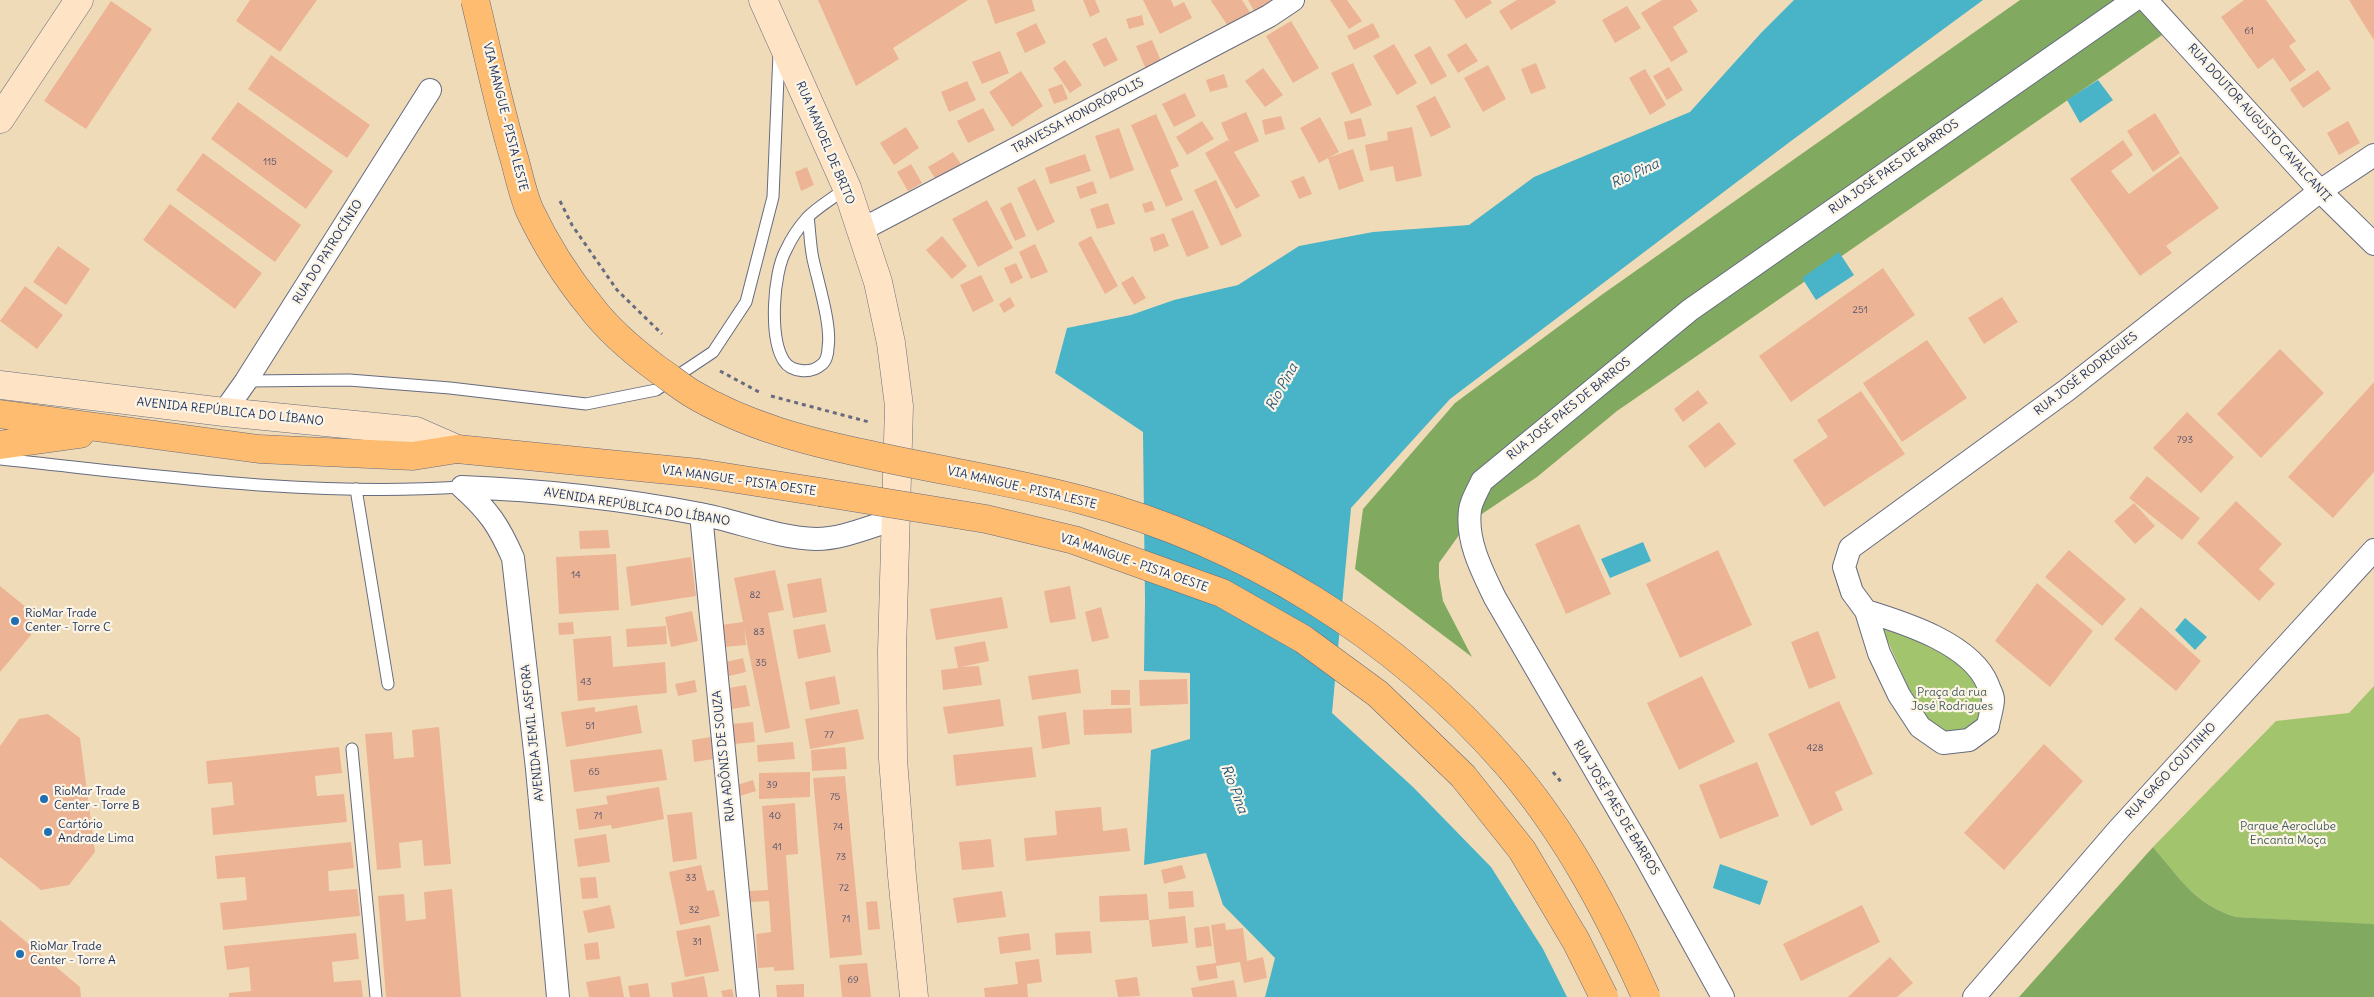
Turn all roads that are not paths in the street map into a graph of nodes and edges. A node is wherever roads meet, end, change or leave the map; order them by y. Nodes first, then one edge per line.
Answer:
1 (79, 0) edge
2 (475, 0) edge
3 (763, 0) edge
4 (1293, 0) edge
5 (2134, 0) edge
6 (2146, 0) edge
7 (779, 40) junction
8 (430, 90) dead end
9 (0, 119) edge
10 (2374, 155) edge
11 (847, 188) junction
12 (2320, 192) junction
13 (808, 217) junction
14 (861, 230) junction
15 (2374, 244) edge
16 (246, 381) junction
17 (0, 385) edge
18 (224, 412) junction
19 (0, 414) edge
20 (114, 429) junction
21 (0, 445) edge
22 (456, 449) junction
23 (485, 452) joint
24 (0, 459) edge
25 (462, 487) junction
26 (356, 489) junction
27 (701, 514) junction
28 (896, 519) junction
29 (2374, 550) edge
30 (1866, 612) junction
31 (388, 684) dead end
32 (352, 750) dead end
33 (376, 997) edge
34 (558, 997) edge
35 (748, 997) edge
36 (914, 997) edge
37 (1604, 997) edge
38 (1646, 997) edge
39 (1724, 997) edge
40 (1974, 997) edge

1 - 9 street
2 - 38 main road, VIA MANGUE - PISTA LESTE, bridge
3 - 7 street, RUA MANOEL DE BRITO
4 - 14 street, TRAVESSA HONORÓPOLIS
5 - 39 street, RUA JOSÉ PAES DE BARROS
6 - 12 street, RUA DOUTOR AUGUSTO CAVALCANTI
7 - 11 street, RUA MANOEL DE BRITO
7 - 16 lane
8 - 16 street, RUA DO PATROCÍNIO
10 - 12 street, RUA JOSÉ RODRIGUES
11 - 13 lane
11 - 14 street, RUA MANOEL DE BRITO
12 - 15 street, RUA DOUTOR AUGUSTO CAVALCANTI
12 - 30 street, RUA JOSÉ RODRIGUES
13 - 13 lane
14 - 28 street, RUA MANOEL DE BRITO
16 - 18 street, RUA DO PATROCÍNIO
17 - 18 street, AVENIDA REPÚBLICA DO LÍBANO
18 - 22 street, AVENIDA REPÚBLICA DO LÍBANO
19 - 20 main road, AVENIDA REPÚBLICA DO LÍBANO
20 - 21 main road
20 - 22 main road, AVENIDA REPÚBLICA DO LÍBANO
22 - 23 main road, AVENIDA REPÚBLICA DO LÍBANO
23 - 37 main road, VIA MANGUE - PISTA OESTE, bridge
24 - 26 lane
25 - 26 lane
25 - 27 street, AVENIDA REPÚBLICA DO LÍBANO
25 - 34 street, AVENIDA JEMIL ASFORA
26 - 31 lane
27 - 28 street, AVENIDA REPÚBLICA DO LÍBANO
27 - 35 street, RUA ADÔNIS DE SOUZA
28 - 36 street, RUA MANOEL DE BRITO
29 - 40 street, RUA GAGO COUTINHO
30 - 30 street, RUA JOSÉ RODRIGUES
32 - 33 lane

